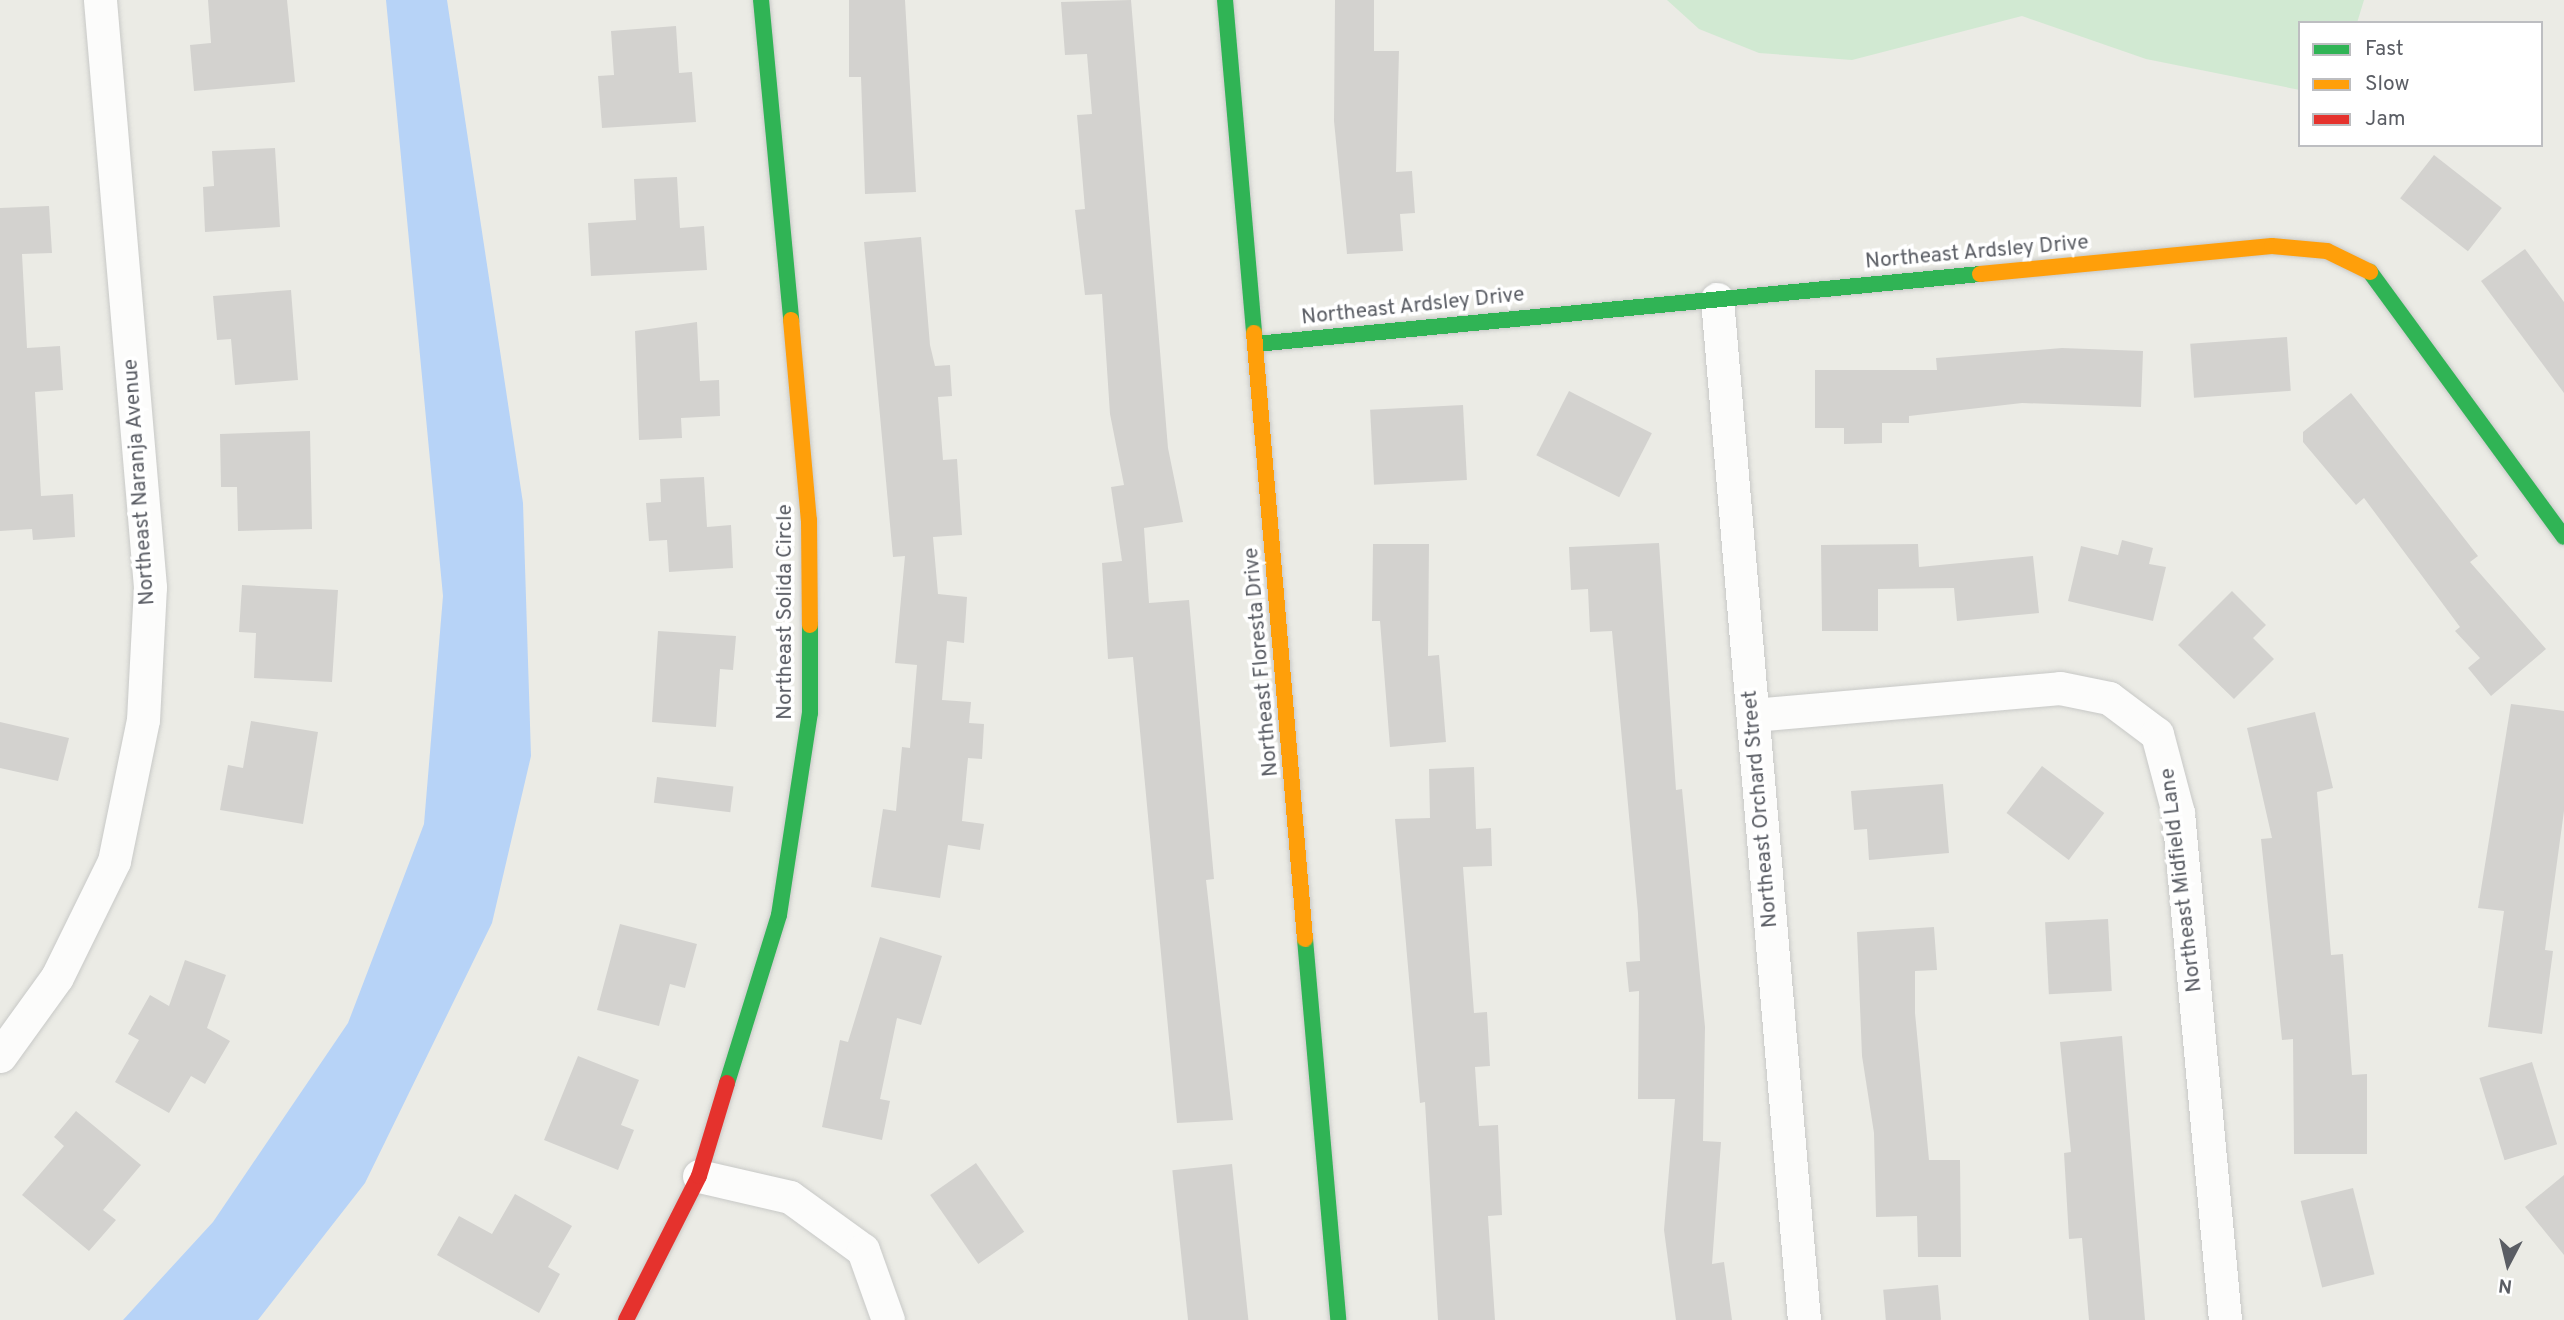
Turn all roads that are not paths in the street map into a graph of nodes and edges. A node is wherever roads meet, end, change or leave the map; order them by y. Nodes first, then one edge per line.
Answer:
1 (100, 0) edge
2 (761, 0) edge
3 (1225, 0) edge
4 (1717, 299) junction
5 (1256, 344) junction
6 (2564, 537) edge
7 (1753, 715) junction
8 (0, 1056) edge
9 (699, 1176) junction
10 (626, 1320) edge
11 (888, 1320) edge
12 (1338, 1320) edge
13 (1804, 1320) edge
14 (2225, 1320) edge

1 - 8 street, Northeast Naranja Avenue
2 - 9 street, Northeast Solida Circle
3 - 5 street, Northeast Floresta Drive
4 - 5 street, Northeast Ardsley Drive
4 - 6 street, Northeast Ardsley Drive
4 - 7 street, Northeast Orchard Street
5 - 12 street, Northeast Floresta Drive
7 - 13 street, Northeast Orchard Street
7 - 14 street, Northeast Midfield Lane
9 - 10 street, Northeast Solida Circle
9 - 11 street

